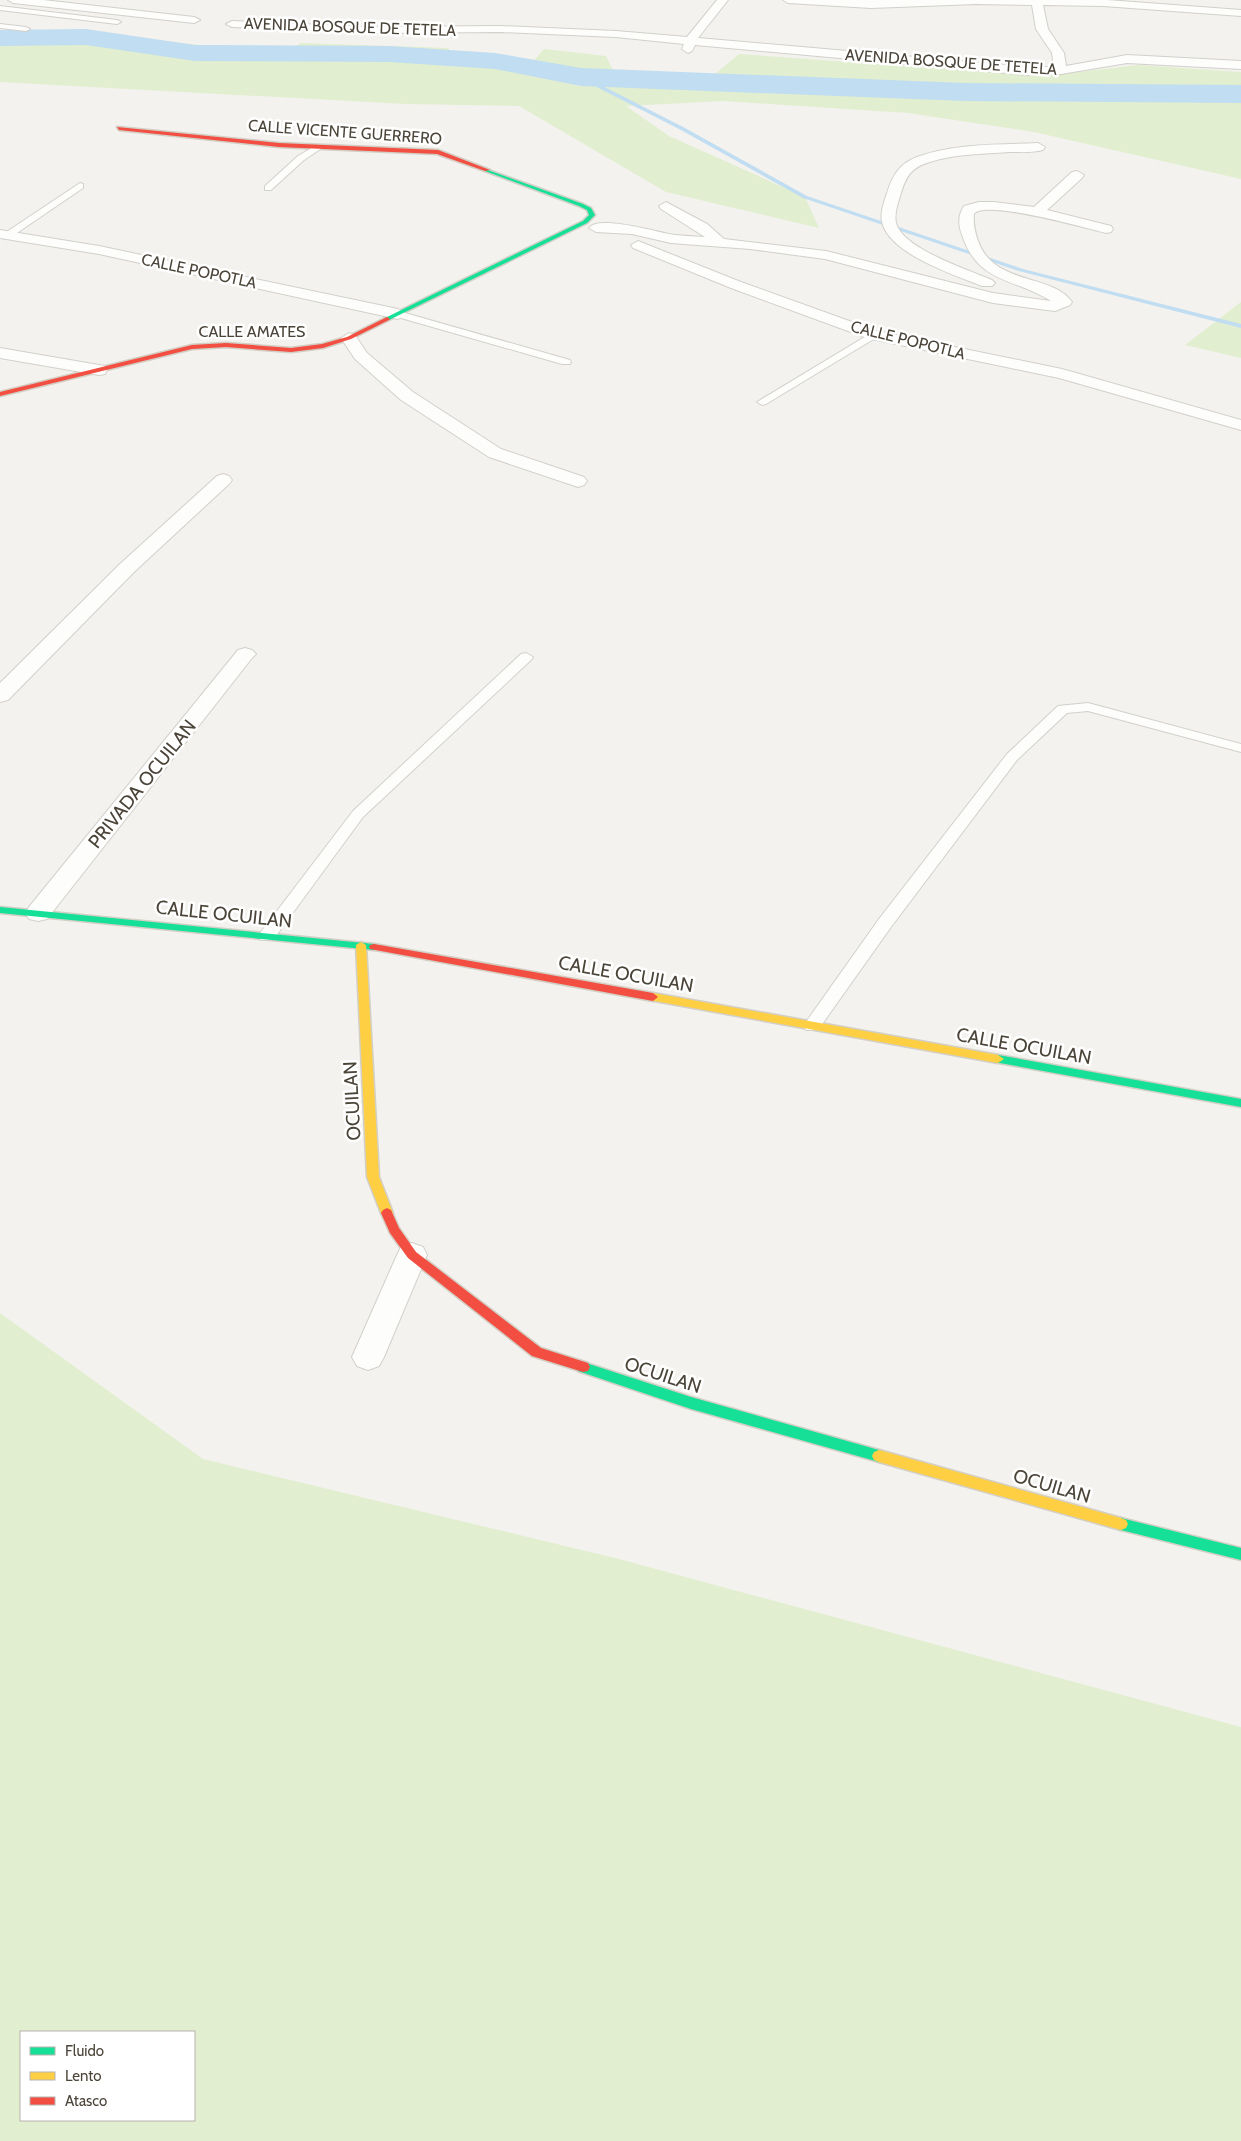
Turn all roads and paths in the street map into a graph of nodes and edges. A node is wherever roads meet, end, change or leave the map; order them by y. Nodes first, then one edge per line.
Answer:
1 (16, 0) edge
2 (119, 0) edge
3 (723, 0) edge
4 (788, 0) edge
5 (976, 0) edge
6 (801, 1) edge
7 (1037, 2) junction
8 (1171, 4) edge
9 (0, 8) edge
10 (98, 10) junction
11 (1241, 13) edge
12 (194, 20) dead end
13 (117, 22) dead end
14 (0, 26) edge
15 (26, 29) dead end
16 (496, 41) dead end
17 (689, 44) junction
18 (660, 50) dead end
19 (1068, 54) junction
20 (1127, 59) junction
21 (1241, 65) edge
22 (1061, 70) junction
23 (119, 128) dead end
24 (1038, 147) dead end
25 (318, 148) junction
26 (1077, 175) dead end
27 (80, 186) dead end
28 (268, 188) dead end
29 (666, 206) dead end
30 (1036, 213) junction
31 (590, 220) junction
32 (1106, 229) dead end
33 (4, 234) edge
34 (721, 244) junction
35 (1032, 303) junction
36 (398, 314) junction
37 (874, 335) junction
38 (350, 338) junction
39 (0, 353) edge
40 (566, 362) dead end
41 (99, 370) junction
42 (0, 394) edge
43 (762, 402) dead end
44 (1241, 425) edge
45 (223, 480) dead end
46 (578, 481) dead end
47 (245, 654) dead end
48 (526, 657) dead end
49 (0, 695) edge
50 (1241, 748) edge
51 (0, 910) edge
52 (38, 913) junction
53 (268, 936) junction
54 (361, 945) junction
55 (812, 1026) junction
56 (1241, 1102) edge
57 (412, 1255) junction
58 (368, 1357) dead end
59 (1241, 1554) edge

1 - 9 lane
1 - 10 street
2 - 10 street
3 - 17 street
4 - 6 street
5 - 6 street
5 - 7 street
7 - 8 street
7 - 19 street
8 - 11 street
9 - 13 lane
10 - 12 street
14 - 15 lane
16 - 17 street, AVENIDA BOSQUE DE TETELA
17 - 18 street, AVENIDA BOSQUE DE TETELA
17 - 22 street, AVENIDA BOSQUE DE TETELA
19 - 20 street
19 - 22 street
20 - 21 street, AVENIDA BOSQUE DE TETELA
20 - 22 street, AVENIDA BOSQUE DE TETELA
23 - 25 street, CALLE VICENTE GUERRERO
24 - 35 street
25 - 28 lane
25 - 31 street, CALLE VICENTE GUERRERO
26 - 30 street
27 - 33 lane
29 - 34 street
30 - 32 street
30 - 35 street
31 - 34 street
31 - 36 street, CALLE AMATES
31 - 37 street, CALLE POPOTLA
33 - 36 street, CALLE POPOTLA
34 - 35 street
36 - 38 street, CALLE AMATES
36 - 40 lane
37 - 43 lane
37 - 44 street, CALLE POPOTLA
38 - 41 street, CALLE AMATES
38 - 46 street
39 - 41 street
41 - 42 street, CALLE AMATES
45 - 49 street
47 - 52 street, PRIVADA OCUILAN
48 - 53 lane
50 - 55 lane
51 - 52 street, CALLE OCUILAN
52 - 53 street, CALLE OCUILAN
53 - 54 street, CALLE OCUILAN
54 - 55 street, CALLE OCUILAN
54 - 57 street, OCUILAN
55 - 56 street, CALLE OCUILAN
57 - 58 street
57 - 59 street, OCUILAN

